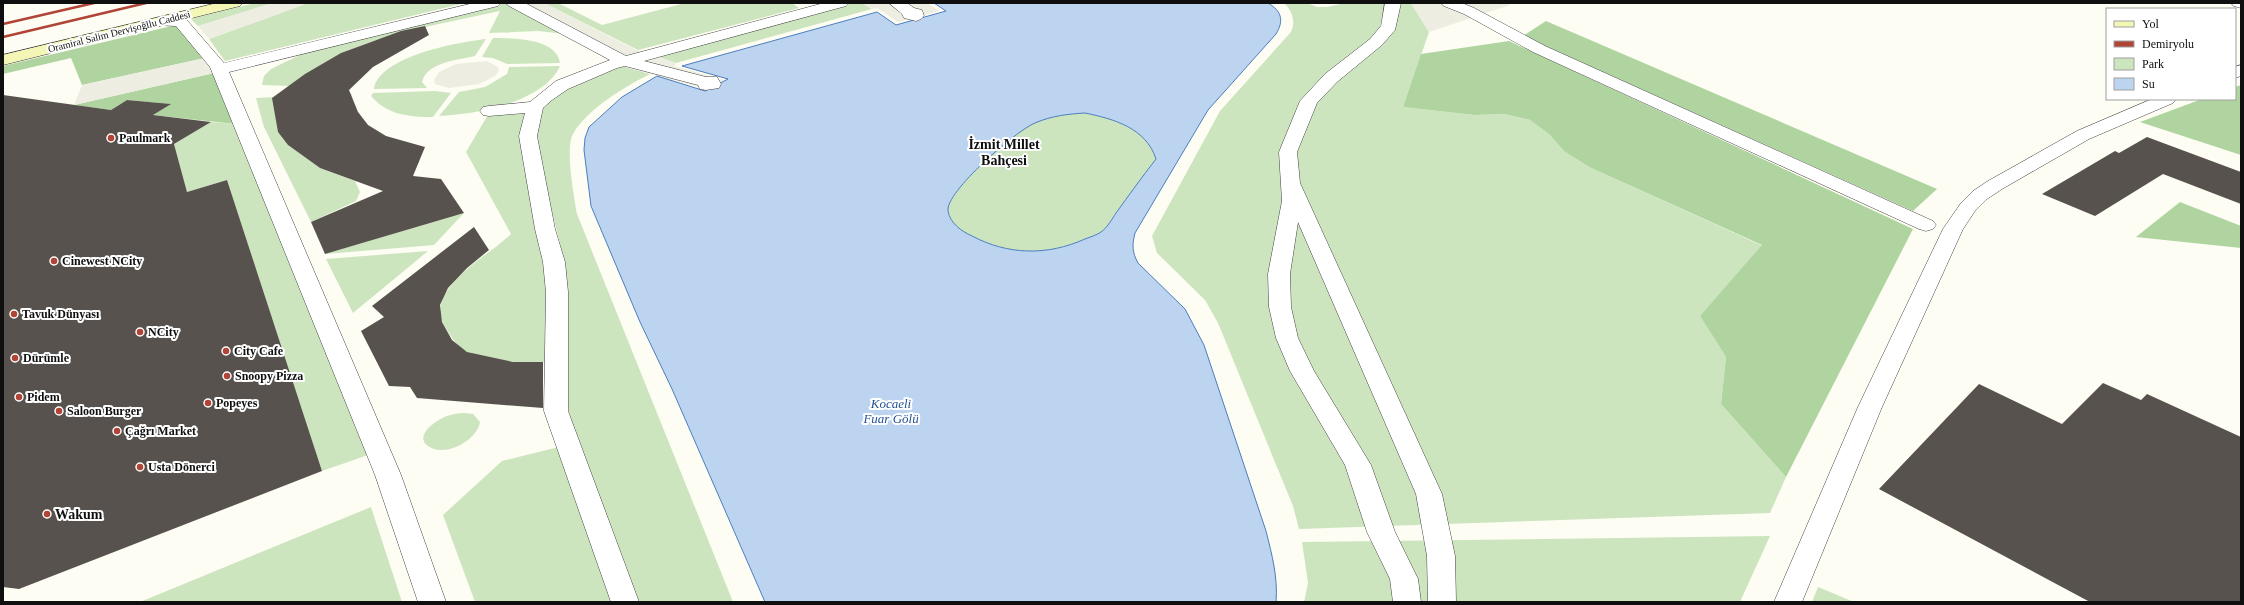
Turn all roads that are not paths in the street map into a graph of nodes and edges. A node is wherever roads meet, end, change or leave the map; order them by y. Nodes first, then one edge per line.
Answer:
1 (200, 3) edge
2 (235, 3) edge
3 (477, 3) edge
4 (493, 3) edge
5 (514, 3) edge
6 (841, 3) edge
7 (897, 3) edge
8 (1393, 3) edge
9 (1449, 3) edge
10 (804, 7) edge
11 (911, 12) dead end
12 (159, 22) junction
13 (3, 50) edge
14 (3, 60) edge
15 (624, 61) junction
16 (564, 65) dead end
17 (219, 67) junction
18 (582, 75) junction
19 (706, 82) dead end
20 (2165, 100) edge
21 (535, 107) junction
22 (489, 111) dead end
23 (1290, 179) junction
24 (1926, 225) dead end
25 (432, 602) edge
26 (625, 602) edge
27 (1407, 602) edge
28 (1442, 602) edge
29 (1788, 602) edge

1 - 13 main road, Oramiral Salim Dervişoğllu Caddesi
2 - 12 main road, Oramiral Salim Dervişoğllu Caddesi
3 - 17 street
4 - 17 street
5 - 15 street
6 - 10 street
7 - 11 street
8 - 23 street
9 - 24 street
10 - 15 street
12 - 14 main road, Oramiral Salim Dervişoğllu Caddesi
12 - 17 street
15 - 18 street
15 - 19 street
16 - 18 street
17 - 25 street
18 - 21 street
20 - 29 street
21 - 22 street
21 - 26 street
23 - 27 street
23 - 28 street

